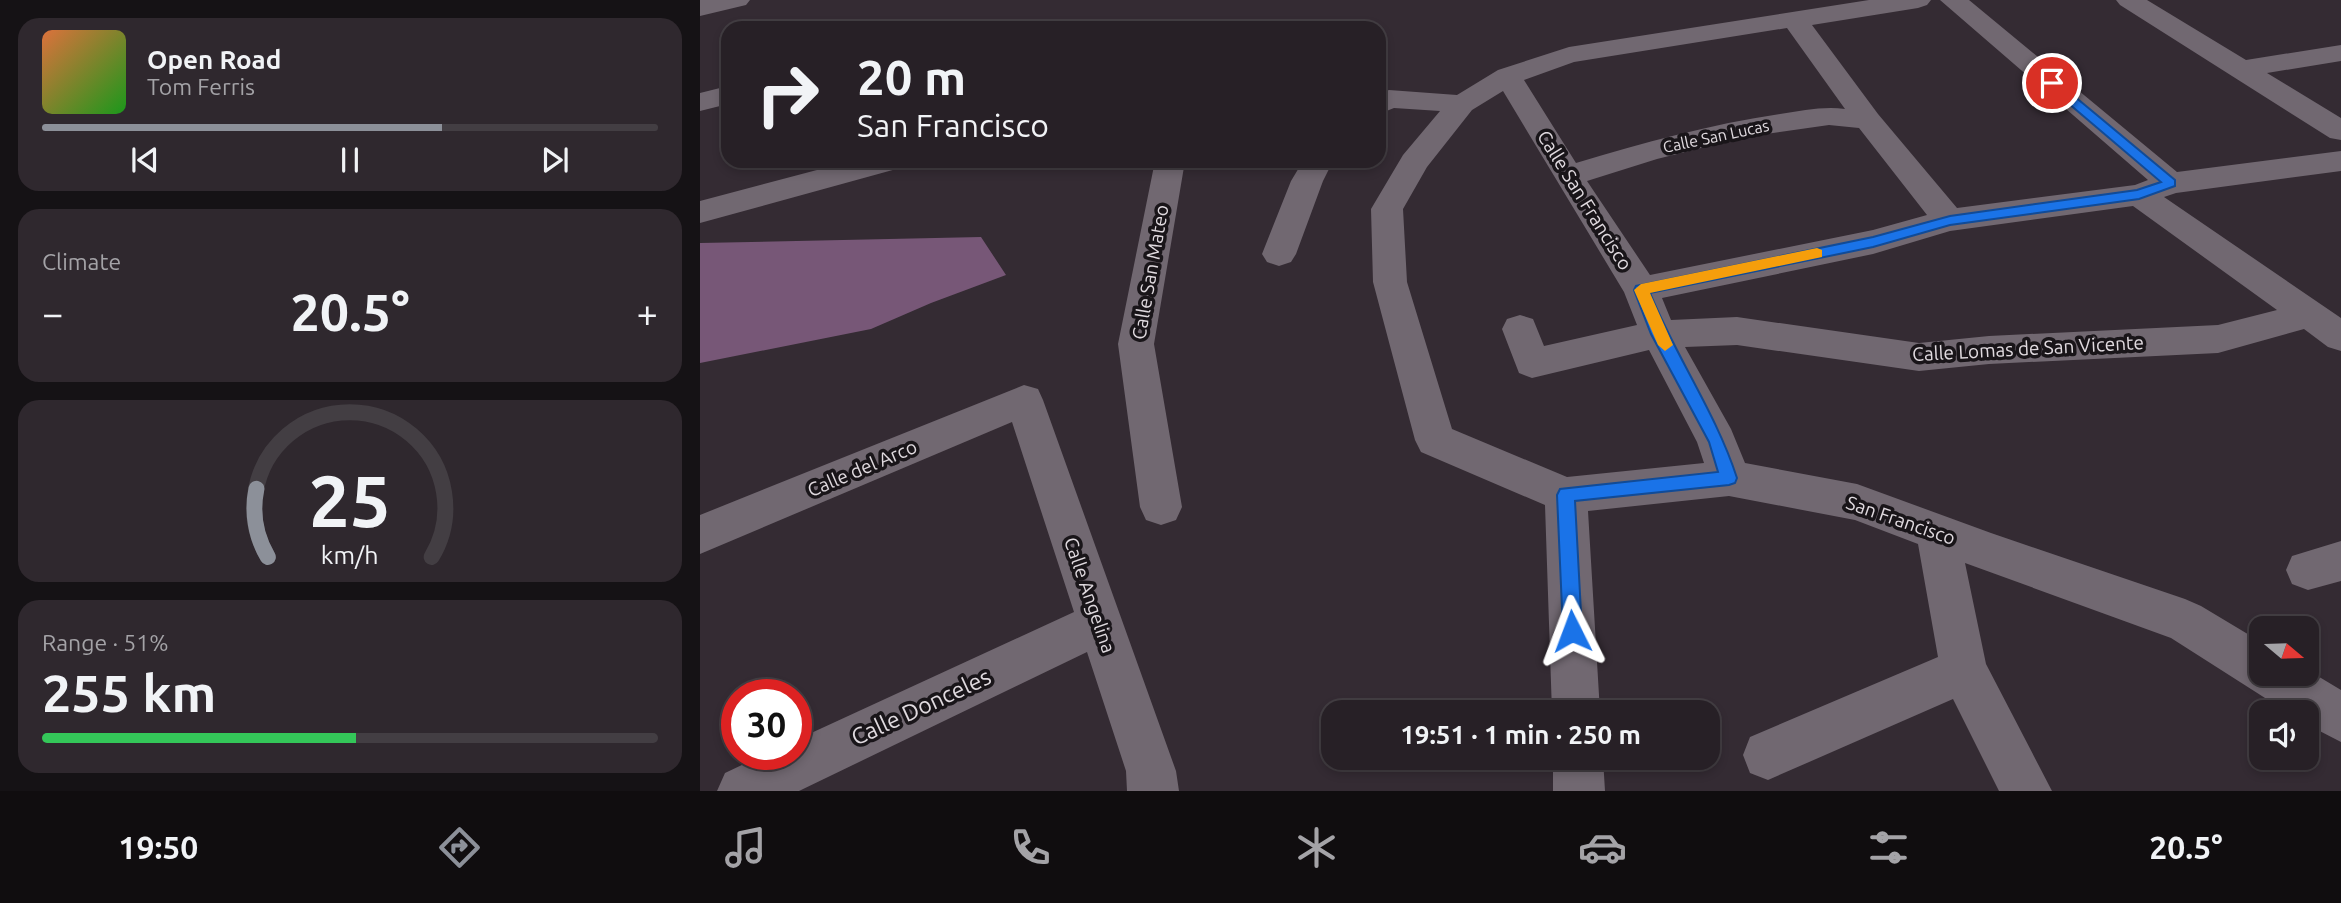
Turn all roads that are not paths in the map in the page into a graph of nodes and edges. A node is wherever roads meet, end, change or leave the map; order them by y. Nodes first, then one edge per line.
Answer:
1 (737, 0) edge
2 (1918, 0) edge
3 (1953, 0) edge
4 (2129, 0) edge
5 (700, 8) edge
6 (1794, 19) junction
7 (2341, 53) edge
8 (2241, 69) junction
9 (1508, 76) junction
10 (721, 97) edge
11 (1386, 100) edge
12 (700, 102) edge
13 (1462, 104) junction
14 (1868, 120) junction
15 (2341, 131) edge
16 (2341, 161) edge
17 (863, 168) edge
18 (1170, 168) edge
19 (1314, 168) edge
20 (1568, 176) junction
21 (2171, 183) junction
22 (2139, 195) junction
23 (700, 212) edge
24 (1950, 220) junction
25 (1279, 254) dead end
26 (1641, 290) junction
27 (2311, 314) junction
28 (1520, 329) dead end
29 (1659, 334) junction
30 (2341, 337) edge
31 (1024, 400) joint
32 (1729, 478) junction
33 (1566, 495) junction
34 (1161, 507) dead end
35 (1937, 533) junction
36 (700, 535) edge
37 (1099, 623) junction
38 (2249, 661) edge
39 (1964, 670) junction
40 (2289, 686) edge
41 (1575, 700) edge
42 (2341, 718) edge
43 (1768, 755) dead end
44 (1578, 770) edge
45 (743, 791) edge
46 (1153, 791) edge
47 (1579, 791) edge
48 (2026, 791) edge

1 - 5 street
2 - 6 street
3 - 21 street
4 - 8 street
6 - 9 street
6 - 14 street
7 - 8 street
8 - 15 street
9 - 13 street
9 - 20 street, Calle San Francisco
10 - 12 street
11 - 13 street
13 - 33 street
14 - 20 street, Calle San Lucas
14 - 24 street
16 - 21 street
17 - 23 street
18 - 34 street, Calle San Mateo
19 - 25 street
20 - 26 street, Calle San Francisco
21 - 22 street
22 - 24 street
22 - 27 street
24 - 26 street
26 - 29 street, Calle San Francisco
27 - 29 street, Calle Lomas de San Vicente
27 - 30 street
28 - 29 street, Calle Lomas de San Vicente
29 - 32 street, Calle San Francisco
31 - 36 street, Calle del Arco
31 - 37 street, Calle Angelina
32 - 33 street, San Francisco
32 - 35 street, San Francisco
33 - 41 street
35 - 38 street, San Francisco
35 - 39 street
37 - 45 street, Calle Donceles
37 - 46 street, Calle Angelina
39 - 43 street
39 - 48 street
40 - 42 street
44 - 47 street

